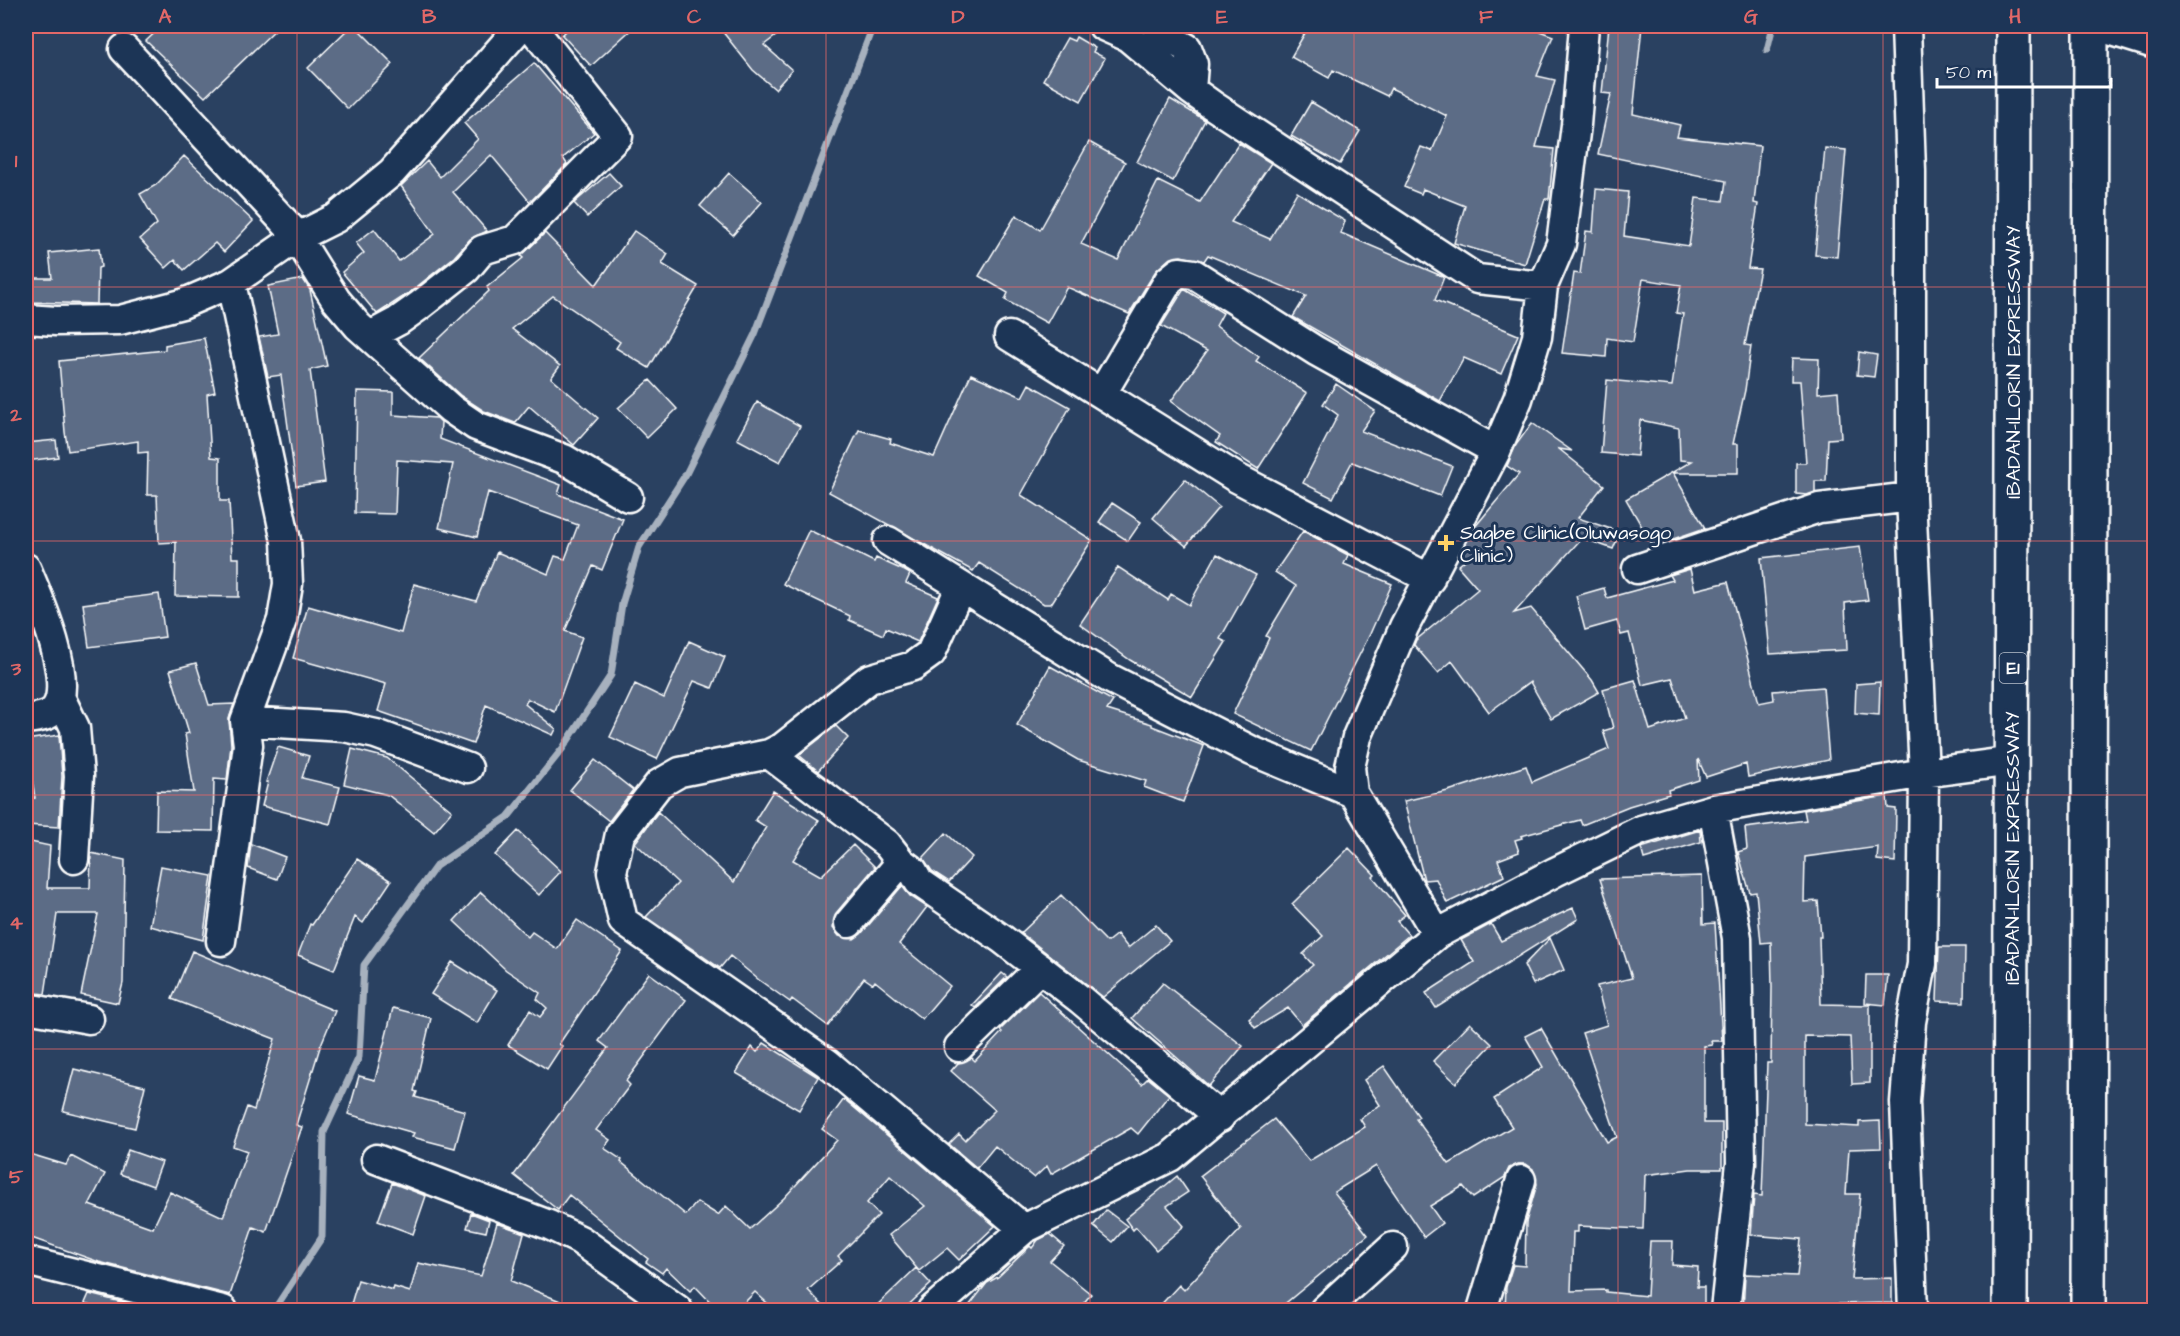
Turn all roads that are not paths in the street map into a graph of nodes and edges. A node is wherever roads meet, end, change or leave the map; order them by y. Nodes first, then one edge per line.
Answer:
1 (521, 26) edge
2 (531, 26) edge
3 (1103, 26) edge
4 (1159, 26) edge
5 (1584, 26) edge
6 (1906, 26) edge
7 (2013, 26) edge
8 (2094, 26) edge
9 (2154, 44) edge
10 (124, 49) dead end
11 (1191, 90) junction
12 (296, 238) junction
13 (231, 283) junction
14 (1543, 286) junction
15 (26, 319) edge
16 (369, 336) junction
17 (1009, 336) dead end
18 (1102, 393) junction
19 (1496, 451) junction
20 (628, 497) dead end
21 (1911, 497) junction
22 (888, 541) dead end
23 (26, 568) edge
24 (1636, 569) dead end
25 (1430, 579) junction
26 (960, 588) junction
27 (61, 699) junction
28 (26, 720) edge
29 (245, 721) junction
30 (769, 754) junction
31 (2013, 761) junction
32 (468, 768) dead end
33 (1924, 773) junction
34 (1353, 793) junction
35 (1713, 809) junction
36 (74, 859) dead end
37 (902, 862) junction
38 (849, 923) dead end
39 (1437, 934) junction
40 (221, 941) dead end
41 (1040, 968) junction
42 (26, 1008) edge
43 (89, 1019) dead end
44 (959, 1047) dead end
45 (1220, 1117) junction
46 (376, 1159) dead end
47 (1521, 1180) dead end
48 (1024, 1228) junction
49 (1393, 1247) dead end
50 (26, 1261) edge
51 (947, 1306) edge
52 (223, 1311) edge
53 (678, 1311) edge
54 (1324, 1311) edge
55 (1482, 1311) edge
56 (1725, 1311) edge
57 (1913, 1311) edge
58 (2010, 1311) edge
59 (2088, 1311) edge

1 - 12 street
2 - 16 street
3 - 11 street
4 - 11 street
5 - 14 street
6 - 21 street
7 - 31 highway, IBADAN-ILORIN EXPRESSWAY / E1
8 - 9 street
8 - 59 highway
10 - 12 street
11 - 14 street
12 - 13 street
12 - 16 street
13 - 15 street
13 - 29 street
14 - 19 street
16 - 20 street
17 - 18 street
18 - 19 street
18 - 25 street
19 - 25 street
21 - 24 street
21 - 33 street
22 - 26 street
23 - 27 street
25 - 34 street
26 - 30 street
26 - 34 street
27 - 28 street
27 - 36 street
29 - 32 street
29 - 40 street
30 - 37 street
30 - 48 street
31 - 33 street
31 - 58 highway, IBADAN-ILORIN EXPRESSWAY / E1
33 - 35 street
33 - 57 street
34 - 39 street
35 - 39 street
35 - 56 street
37 - 38 street
37 - 41 street
39 - 45 street
41 - 44 street
41 - 45 street
42 - 43 street
45 - 48 street
46 - 53 street
47 - 55 street
48 - 51 street
49 - 54 street
50 - 52 street

